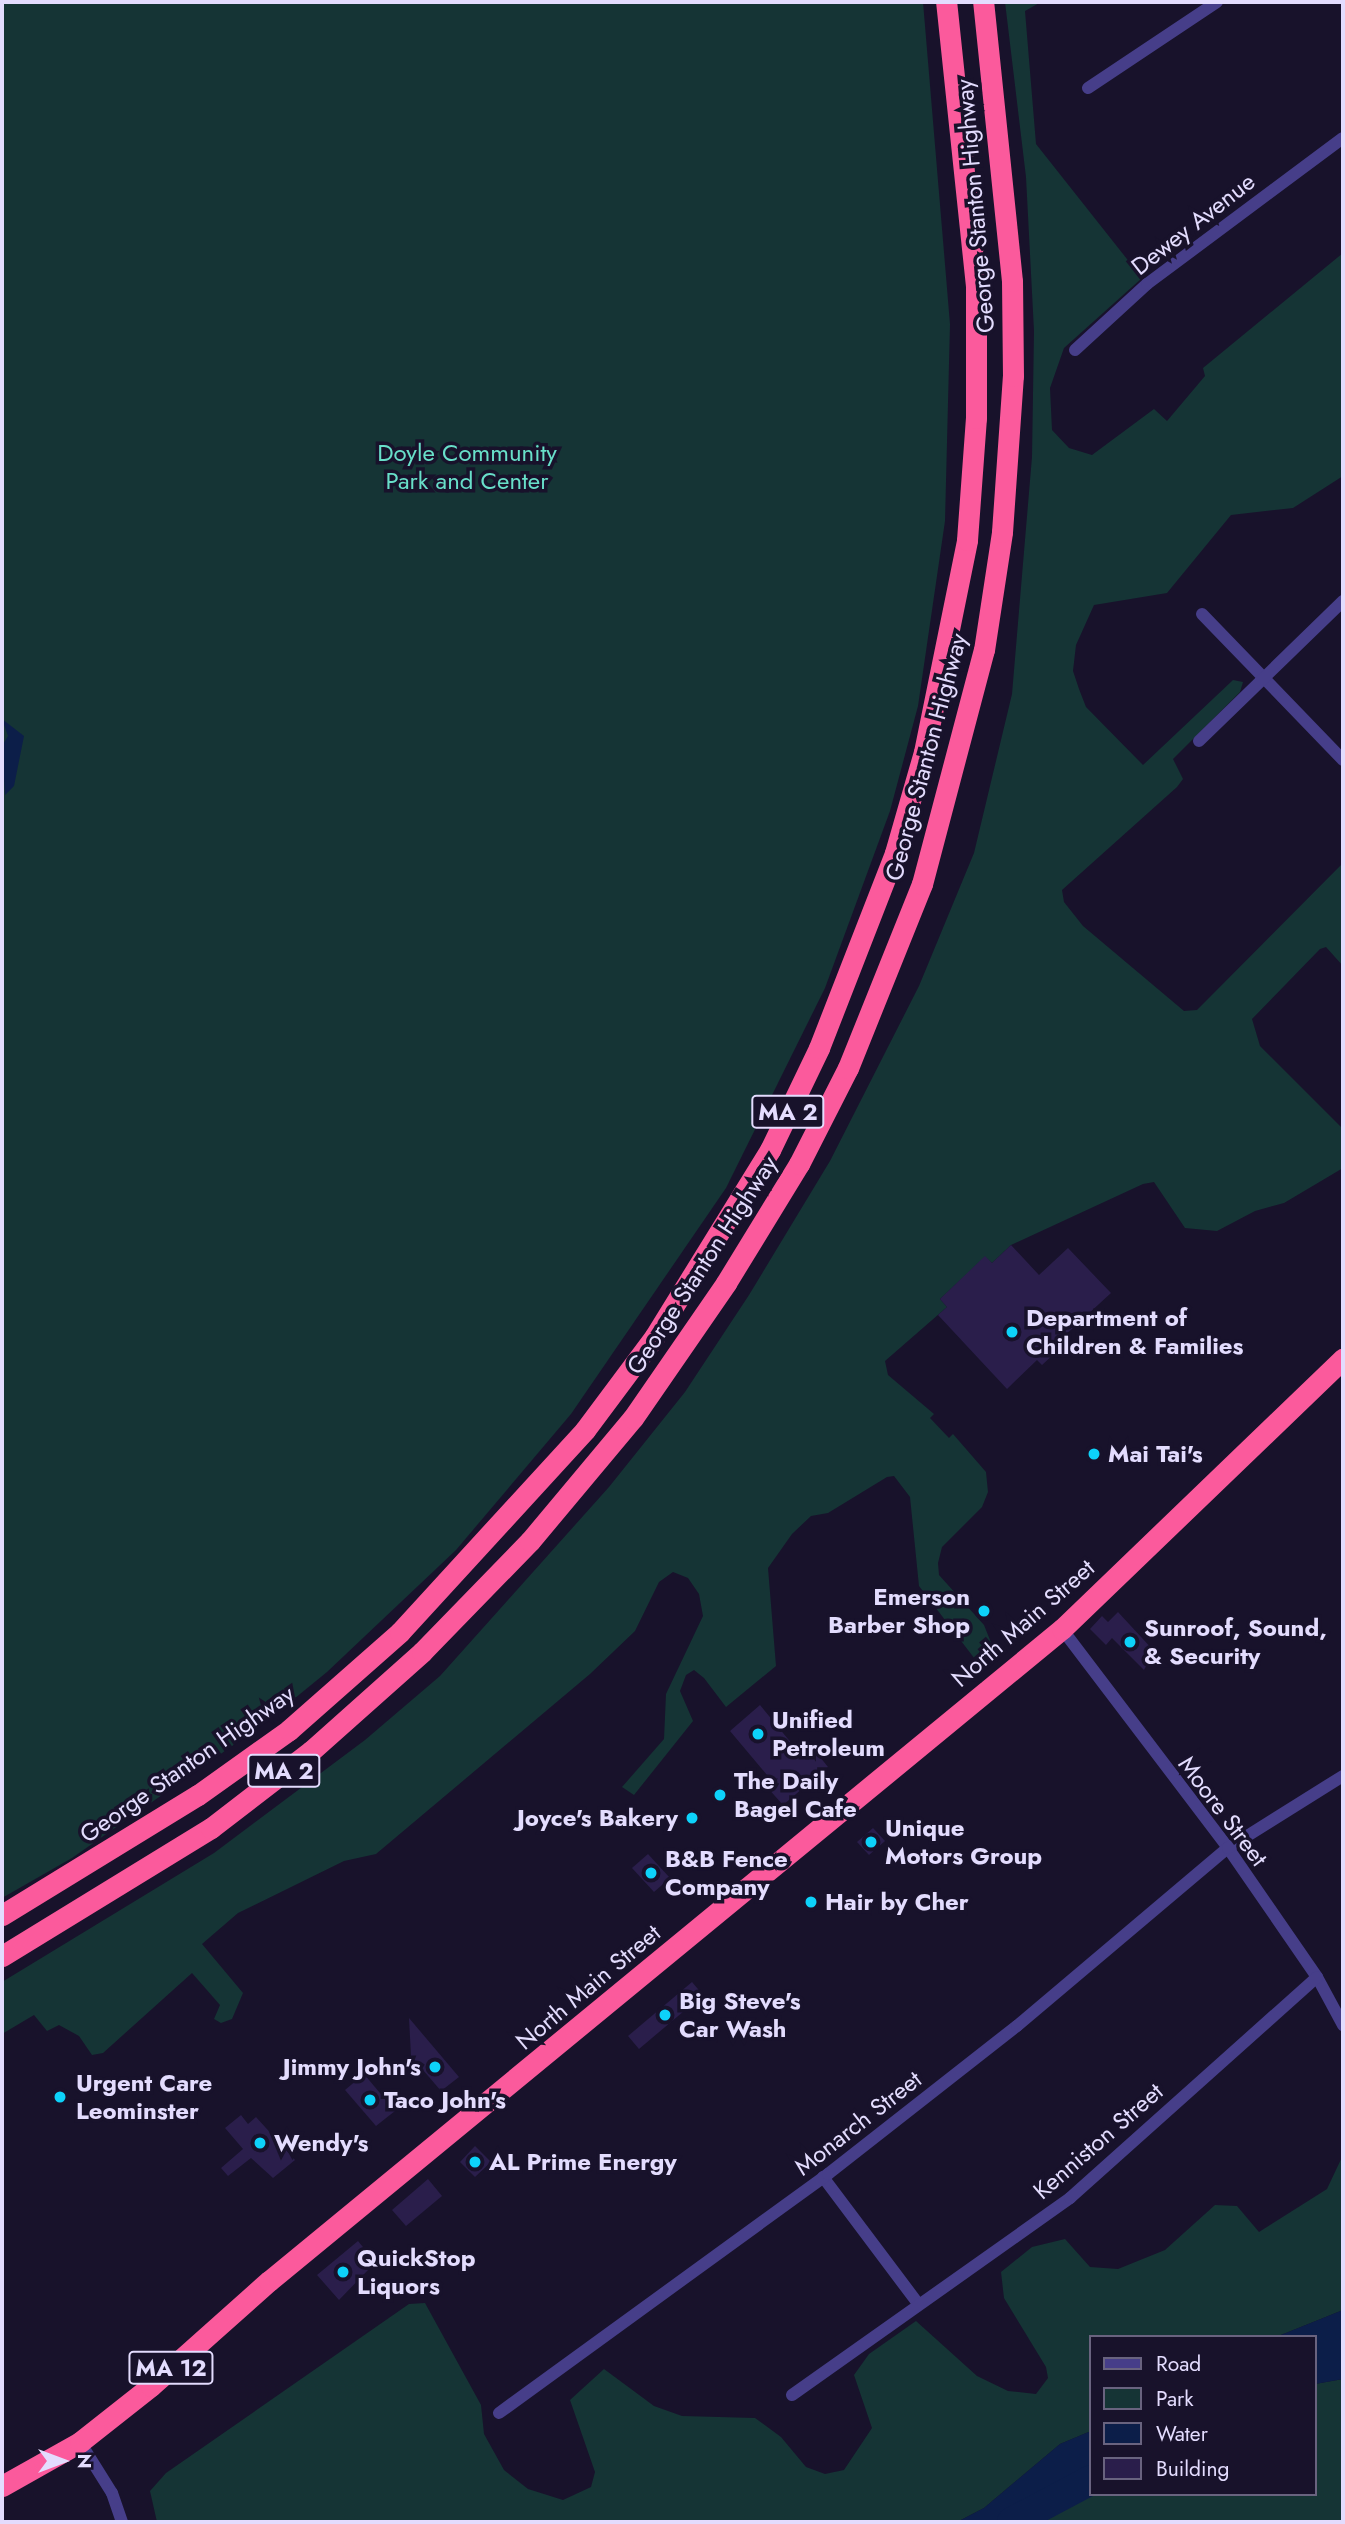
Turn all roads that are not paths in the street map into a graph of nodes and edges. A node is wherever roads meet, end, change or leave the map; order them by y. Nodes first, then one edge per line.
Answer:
1 (946, 2) edge
2 (983, 2) edge
3 (1217, 2) edge
4 (1088, 88) dead end
5 (1343, 138) edge
6 (1075, 350) dead end
7 (1343, 601) edge
8 (1202, 614) dead end
9 (1266, 678) junction
10 (1199, 741) dead end
11 (1343, 760) edge
12 (1343, 1359) edge
13 (1062, 1629) junction
14 (1343, 1776) edge
15 (1228, 1848) junction
16 (2, 1915) edge
17 (2, 1956) edge
18 (1317, 1977) junction
19 (1343, 2025) edge
20 (823, 2177) junction
21 (917, 2302) junction
22 (792, 2395) dead end
23 (499, 2413) dead end
24 (80, 2442) junction
25 (2, 2487) edge
26 (122, 2522) edge

1 - 16 highway, George Stanton Highway / MA 2
2 - 17 highway, George Stanton Highway / MA 2
3 - 4 street
5 - 6 street, Dewey Avenue
7 - 9 street
8 - 9 street
9 - 10 street
9 - 11 street
12 - 13 highway, North Main Street / MA 12
13 - 15 street, Moore Street
13 - 24 highway, North Main Street / MA 12
14 - 15 street, Monarch Street
15 - 18 street, Moore Street
15 - 20 street, Monarch Street
18 - 19 street, Moore Street
18 - 21 street, Kenniston Street
20 - 21 street
20 - 23 street, Monarch Street
21 - 22 street, Kenniston Street
24 - 25 highway, North Main Street / MA 12
24 - 26 street

